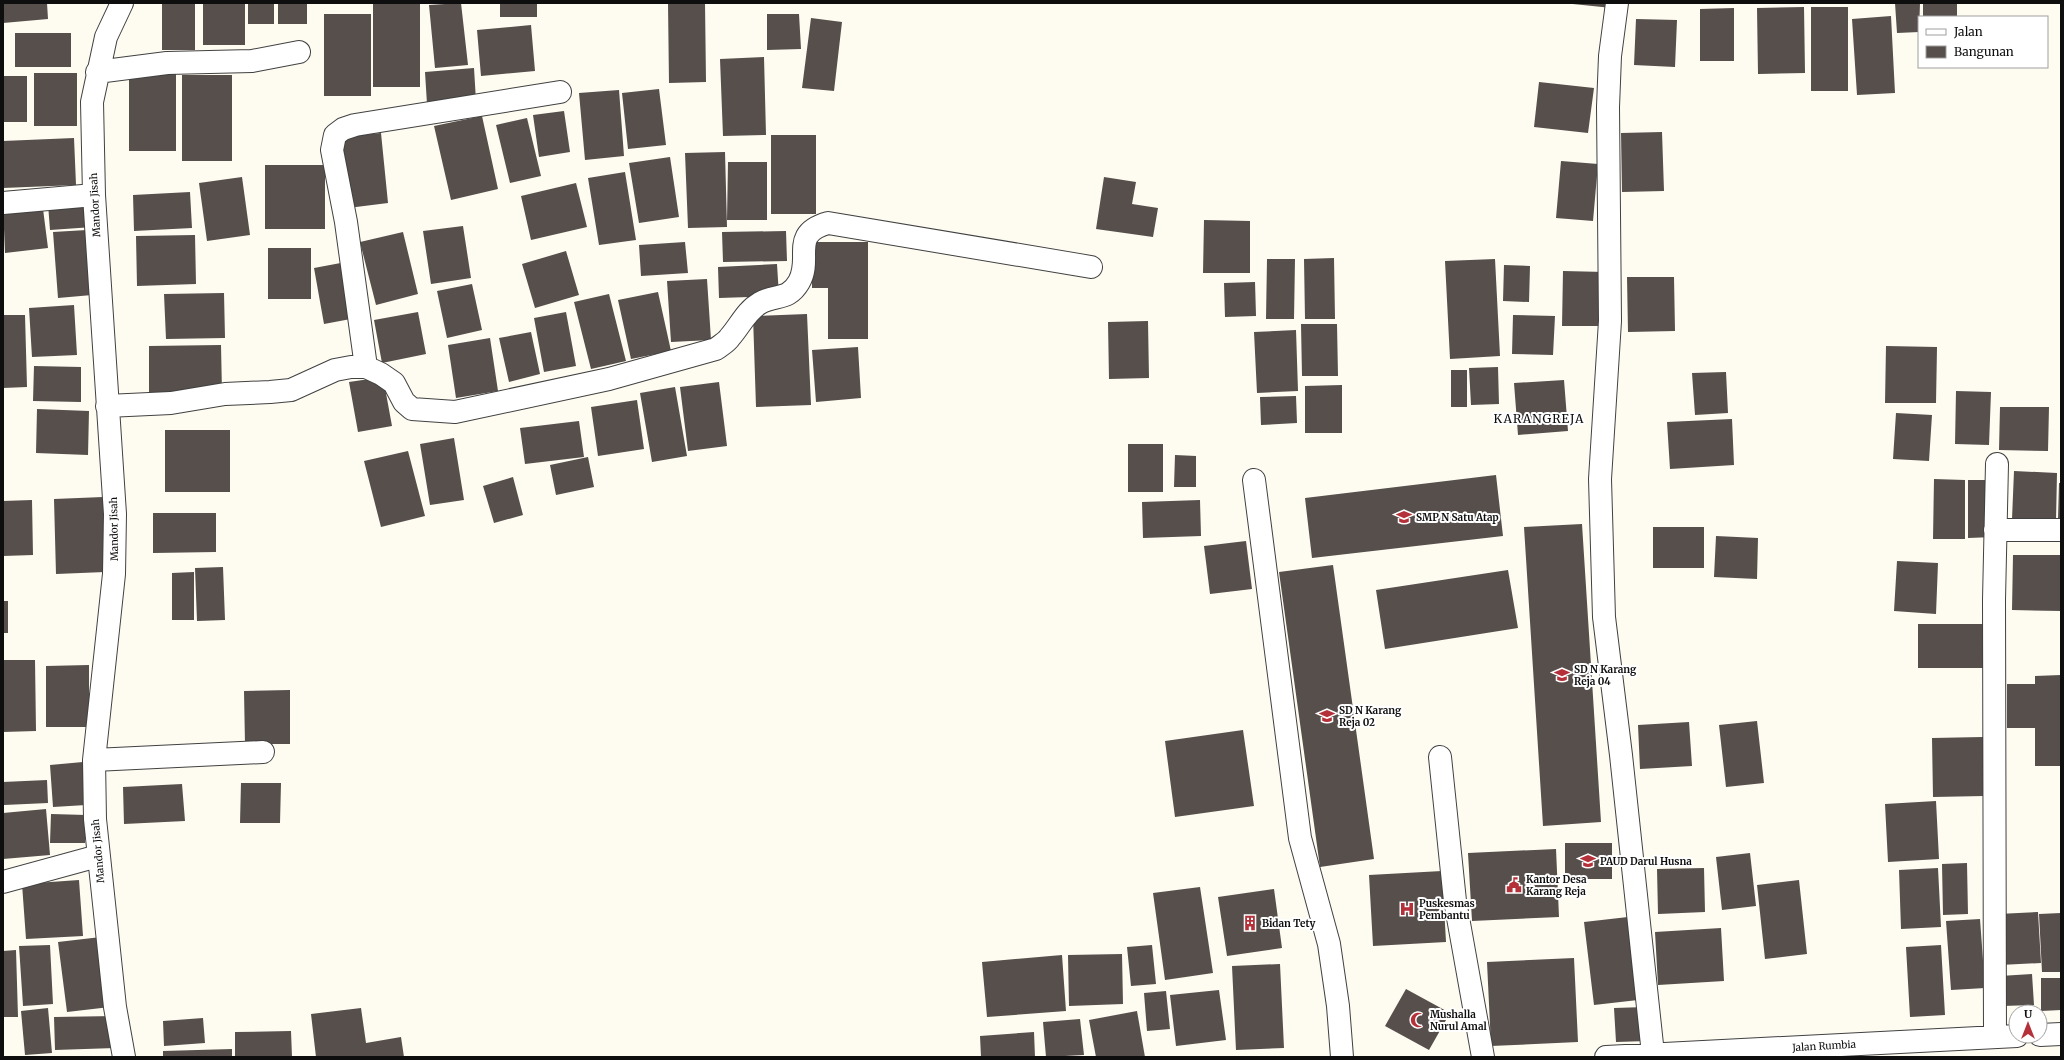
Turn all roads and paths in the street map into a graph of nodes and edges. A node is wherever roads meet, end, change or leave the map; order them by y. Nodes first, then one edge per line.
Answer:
1 (122, 3) edge
2 (1617, 3) edge
3 (299, 52) dead end
4 (97, 72) junction
5 (560, 92) dead end
6 (94, 195) junction
7 (3, 203) edge
8 (1091, 267) dead end
9 (366, 367) junction
10 (107, 406) junction
11 (1996, 464) dead end
12 (1254, 480) dead end
13 (1995, 530) junction
14 (2061, 530) edge
15 (263, 752) dead end
16 (1440, 757) dead end
17 (94, 760) junction
18 (98, 856) junction
19 (3, 882) edge
20 (2061, 1034) edge
21 (2048, 1035) edge
22 (2008, 1036) edge
23 (1995, 1037) junction
24 (1653, 1054) junction
25 (124, 1057) edge
26 (1342, 1057) edge
27 (1483, 1057) edge
28 (1606, 1057) edge

1 - 4 street, Mandor Jisah
2 - 24 street
3 - 4 street
4 - 6 street, Mandor Jisah
5 - 9 street
6 - 7 street
6 - 10 street, Mandor Jisah
8 - 9 street
9 - 10 street
10 - 17 street, Mandor Jisah
11 - 13 street
12 - 26 street
13 - 14 street
13 - 23 street
15 - 17 street
16 - 27 street
17 - 18 street, Mandor Jisah
18 - 19 street
18 - 25 street, Mandor Jisah
20 - 21 street
22 - 23 street, Jalan Rumbia
23 - 24 street, Jalan Rumbia
24 - 28 street, Jalan Rumbia

